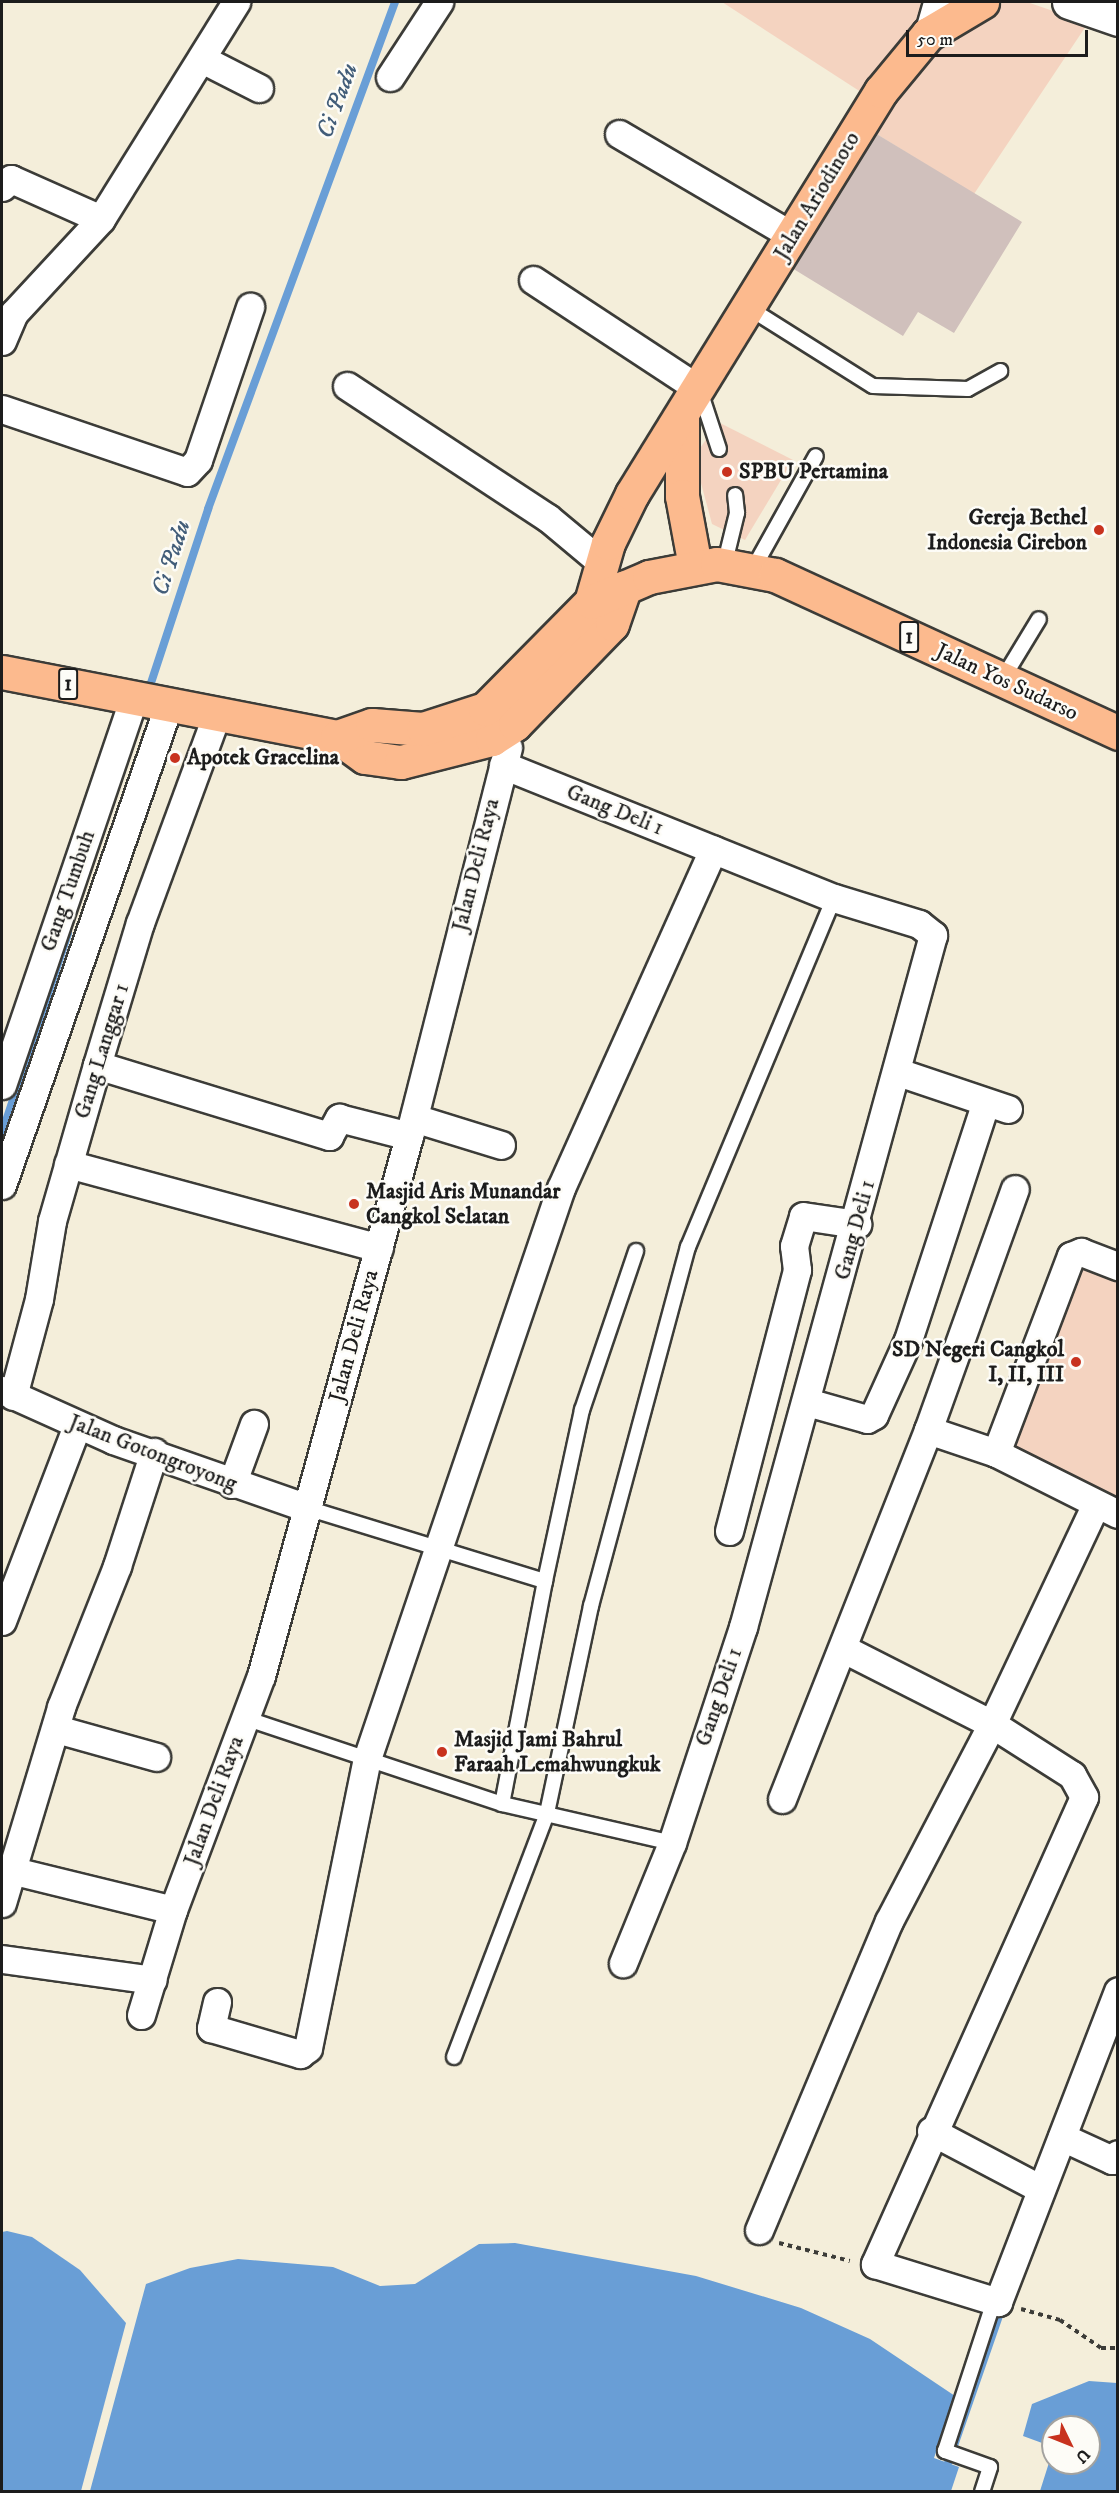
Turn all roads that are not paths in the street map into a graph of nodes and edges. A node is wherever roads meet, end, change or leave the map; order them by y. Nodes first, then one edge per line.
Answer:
1 (236, 2) edge
2 (439, 2) edge
3 (937, 2) edge
4 (982, 2) edge
5 (1070, 2) edge
6 (1118, 19) edge
7 (928, 34) junction
8 (202, 59) junction
9 (390, 77) dead end
10 (260, 88) dead end
11 (619, 134) dead end
12 (2, 188) edge
13 (101, 219) junction
14 (793, 236) junction
15 (533, 280) dead end
16 (250, 307) dead end
17 (750, 308) junction
18 (2, 341) edge
19 (1000, 372) dead end
20 (347, 386) dead end
21 (699, 389) junction
22 (2, 409) edge
23 (682, 417) junction
24 (719, 448) dead end
25 (816, 456) dead end
26 (735, 495) dead end
27 (602, 563) junction
28 (724, 567) junction
29 (625, 587) junction
30 (591, 602) junction
31 (1040, 619) dead end
32 (2, 672) edge
33 (1002, 680) junction
34 (515, 681) junction
35 (134, 697) junction
36 (169, 704) junction
37 (228, 716) junction
38 (514, 724) junction
39 (1118, 733) edge
40 (337, 737) junction
41 (503, 765) junction
42 (713, 850) junction
43 (834, 898) junction
44 (97, 1065) junction
45 (898, 1072) junction
46 (3, 1079) edge
47 (412, 1127) junction
48 (501, 1145) dead end
49 (68, 1164) junction
50 (2, 1185) edge
51 (1015, 1189) dead end
52 (857, 1224) junction
53 (378, 1248) junction
54 (636, 1251) dead end
55 (1118, 1266) edge
56 (7, 1393) edge
57 (807, 1402) junction
58 (254, 1424) dead end
59 (77, 1426) junction
60 (928, 1430) junction
61 (154, 1452) junction
62 (996, 1454) junction
63 (232, 1484) junction
64 (307, 1508) junction
65 (1107, 1509) edge
66 (729, 1532) dead end
67 (438, 1549) junction
68 (545, 1581) junction
69 (2, 1621) edge
70 (844, 1649) junction
71 (245, 1718) junction
72 (993, 1724) junction
73 (56, 1730) junction
74 (156, 1757) dead end
75 (367, 1759) junction
76 (782, 1799) dead end
77 (502, 1804) junction
78 (547, 1813) junction
79 (672, 1843) junction
80 (7, 1869) edge
81 (2, 1903) edge
82 (174, 1910) junction
83 (2, 1959) edge
84 (623, 1963) dead end
85 (153, 1980) junction
86 (1118, 1991) edge
87 (217, 2002) dead end
88 (141, 2015) dead end
89 (454, 2056) dead end
90 (932, 2130) junction
91 (1065, 2138) junction
92 (1118, 2154) edge
93 (1041, 2189) junction
94 (759, 2230) road end
95 (1001, 2305) junction
96 (982, 2492) edge

1 - 8 street
2 - 9 street
3 - 7 street
4 - 7 main road, Jalan Ariodinoto
5 - 6 street
7 - 14 main road, Jalan Ariodinoto
8 - 10 street
8 - 13 street
11 - 14 street
12 - 13 street
13 - 18 street
14 - 17 main road, Jalan Ariodinoto
15 - 21 street
16 - 22 street
17 - 19 lane
17 - 21 main road, Jalan Ariodinoto
20 - 27 street
21 - 23 main road, Jalan Ariodinoto
21 - 24 lane
23 - 27 main road, Jalan Ariodinoto
23 - 28 main road
25 - 28 lane
26 - 28 lane
27 - 30 main road, Jalan Ariodinoto
28 - 29 main road, 1
28 - 33 main road, Jalan Yos Sudarso / 1
29 - 30 main road, 1
29 - 38 main road, 1
30 - 34 main road, 1
31 - 33 lane
32 - 35 main road, 1
33 - 39 main road, Jalan Yos Sudarso / 1
34 - 38 street, Jalan Deli Raya
34 - 40 main road, 1
35 - 36 main road, 1
35 - 46 street, Gang Tumbuh
36 - 37 main road, 1
36 - 50 street
37 - 40 main road, 1
37 - 44 street, Gang Langgar 1
38 - 40 main road, 1
38 - 41 street, Jalan Deli Raya
41 - 42 street, Gang Deli 1
41 - 47 street, Jalan Deli Raya
42 - 43 street, Gang Deli 1
42 - 67 street
43 - 45 street, Gang Deli 1
43 - 78 lane
44 - 47 street
44 - 49 street, Gang Langgar 1
45 - 52 street, Gang Deli 1
45 - 57 street
47 - 48 street
47 - 53 street, Jalan Deli Raya
49 - 53 street
49 - 56 street, Gang Langgar 1
51 - 60 street
52 - 57 street, Gang Deli 1
52 - 66 street
53 - 64 street, Jalan Deli Raya
54 - 68 lane
55 - 62 street
56 - 59 street, Jalan Gotongroyong
57 - 79 street, Gang Deli 1
58 - 63 street
59 - 61 street, Jalan Gotongroyong
59 - 69 street
60 - 62 street
60 - 70 street
61 - 63 street, Jalan Gotongroyong
61 - 73 street
62 - 65 street
63 - 64 street, Jalan Gotongroyong
64 - 67 lane
64 - 71 street, Jalan Deli Raya
65 - 72 street
67 - 68 lane
67 - 75 street
68 - 77 lane
70 - 72 street
70 - 76 street
71 - 75 lane
71 - 82 street, Jalan Deli Raya
72 - 90 street
72 - 94 street
73 - 74 street
73 - 80 street
75 - 77 lane
75 - 87 street
77 - 78 lane
78 - 79 lane
78 - 89 lane
79 - 84 street, Gang Deli 1
80 - 81 street
80 - 82 street
82 - 85 street, Jalan Deli Raya
83 - 85 street
85 - 88 street, Jalan Deli Raya
86 - 91 street
90 - 93 street
90 - 95 street
91 - 92 street
91 - 93 street
93 - 95 street
95 - 96 lane

